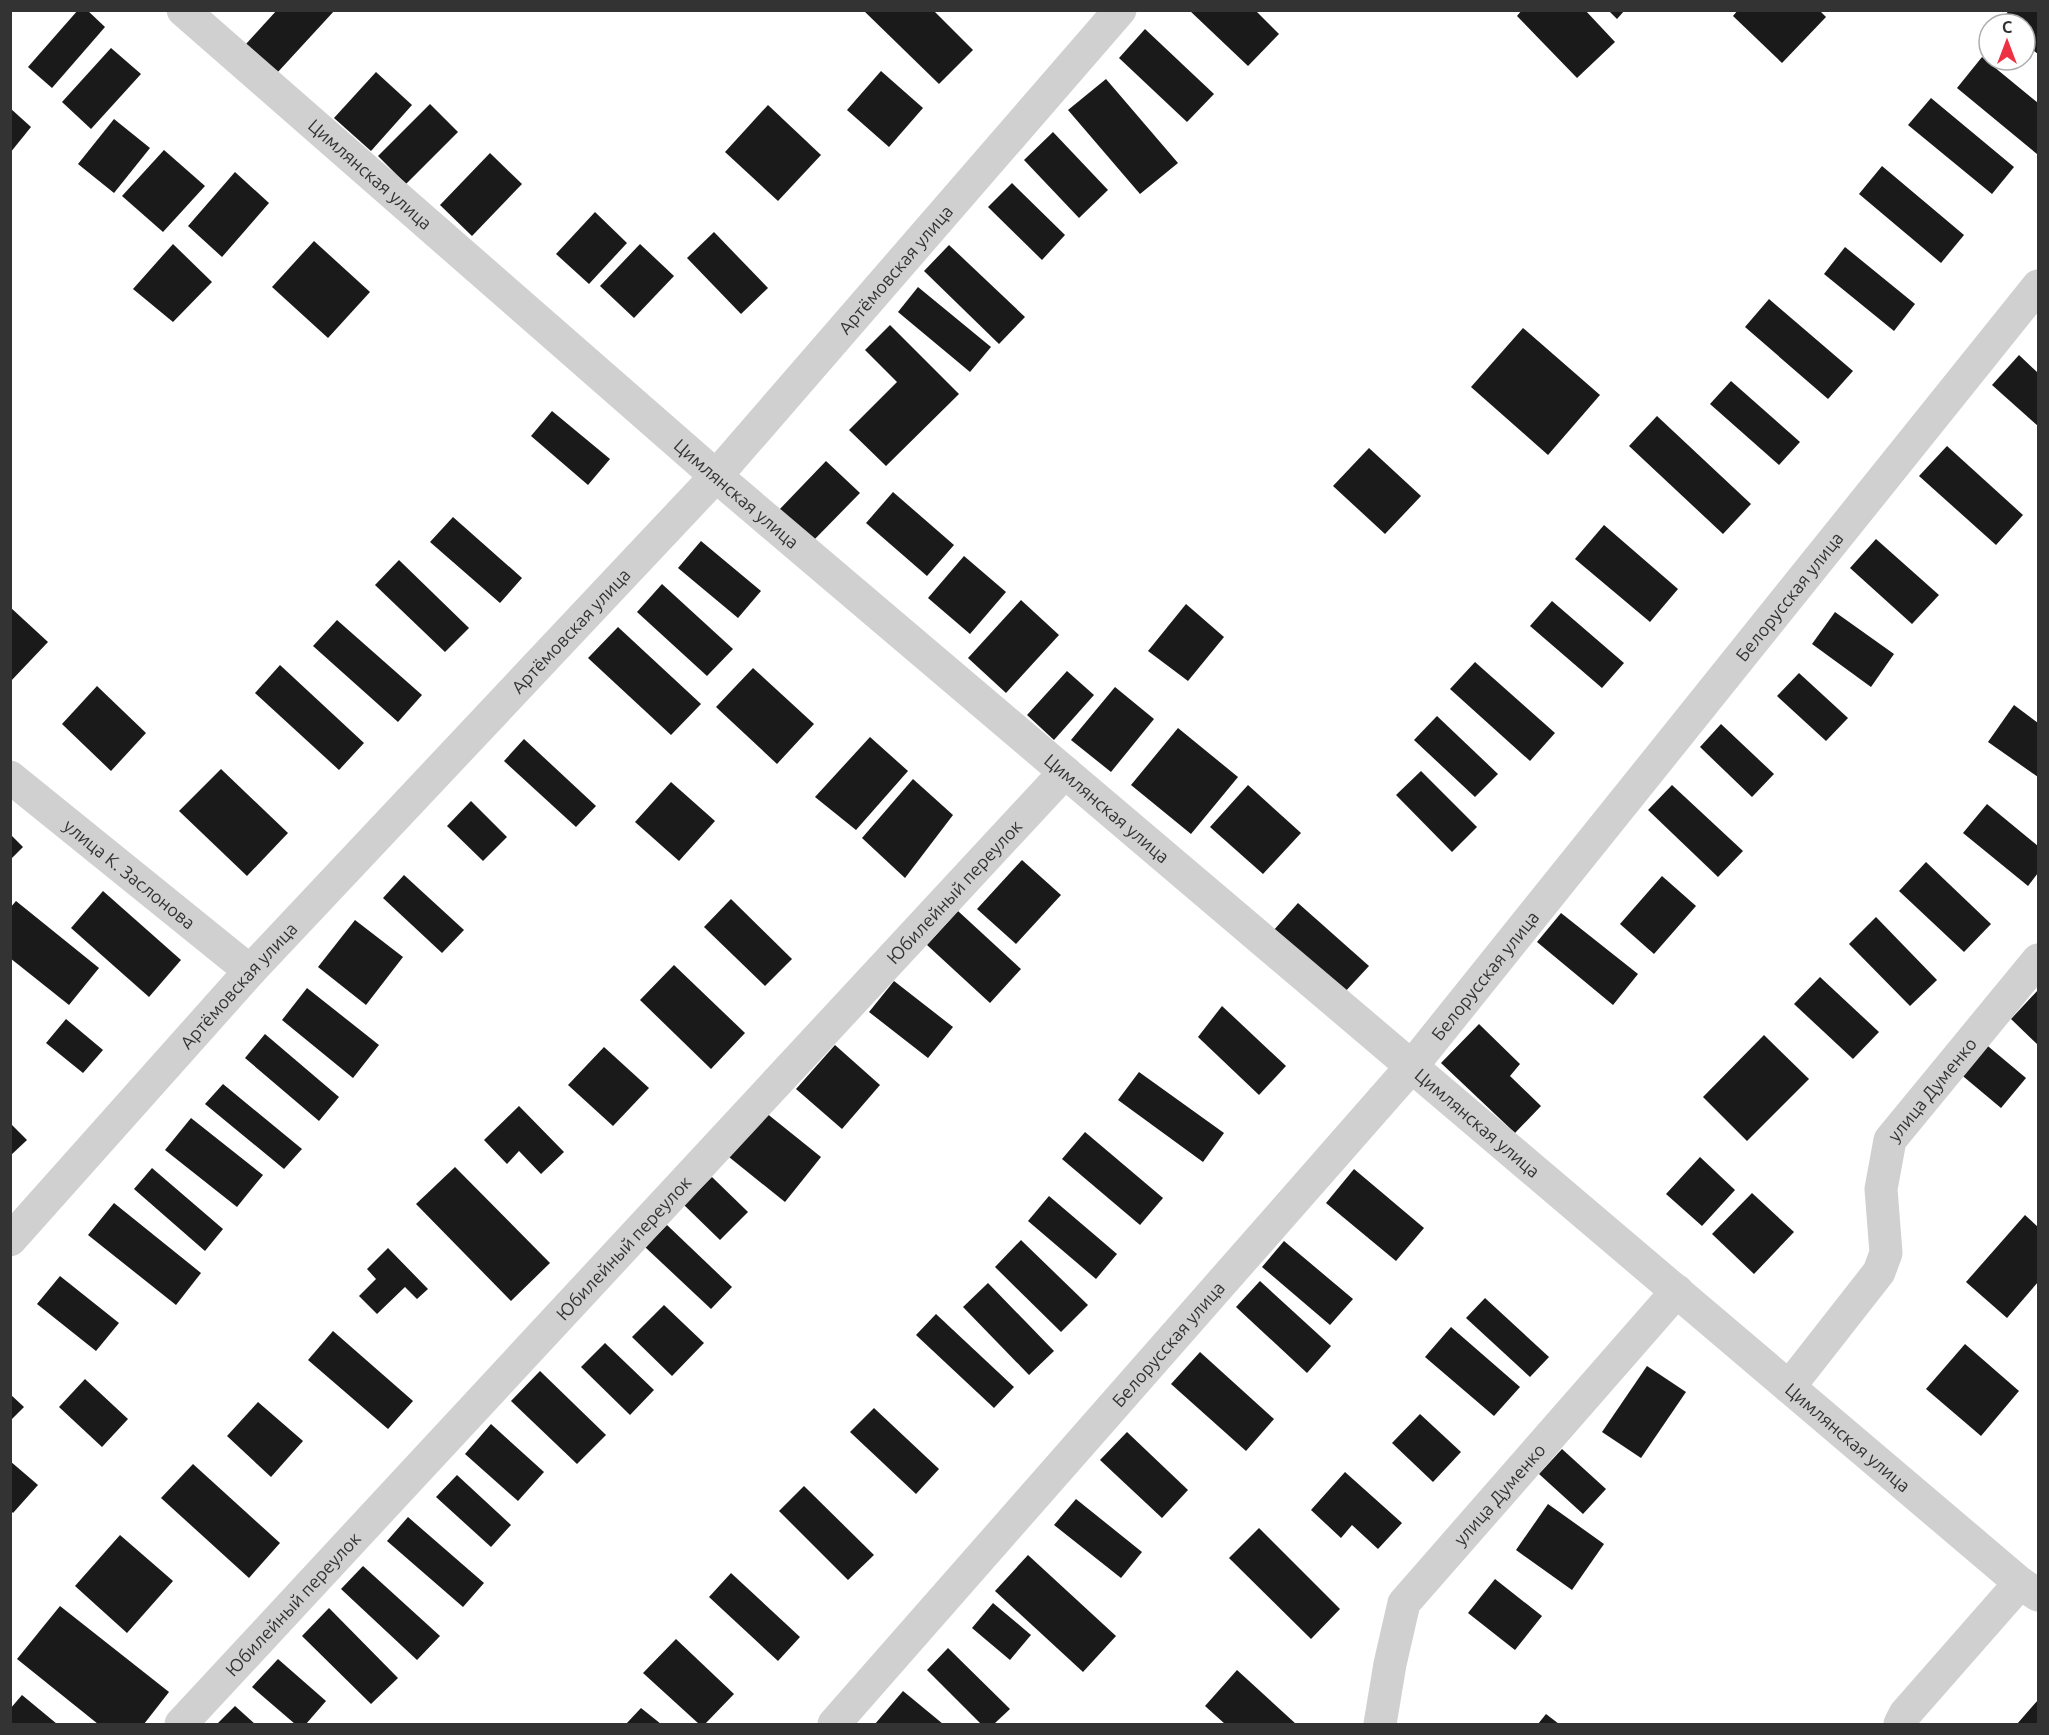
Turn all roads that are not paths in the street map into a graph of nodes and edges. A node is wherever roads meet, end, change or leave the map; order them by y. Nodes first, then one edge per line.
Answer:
1 (183, 10) edge
2 (1120, 10) edge
3 (2038, 286) edge
4 (716, 476) junction
5 (1065, 772) junction
6 (10, 777) edge
7 (2038, 960) edge
8 (250, 971) junction
9 (1412, 1066) junction
10 (10, 1240) edge
11 (1677, 1292) junction
12 (1790, 1386) junction
13 (2029, 1589) edge
14 (181, 1725) edge
15 (834, 1725) edge
16 (1380, 1725) edge
17 (1900, 1725) edge

1 - 4 street, Цимлянская улица
2 - 4 street, Артёмовская улица
3 - 9 street, Белорусская улица
4 - 5 street, Цимлянская улица
4 - 8 street, Артёмовская улица
5 - 9 street, Цимлянская улица
5 - 14 street, Юбилейный переулок
6 - 8 street, улица К. Заслонова
7 - 12 street, улица Думенко
8 - 10 street, Артёмовская улица
9 - 11 street, Цимлянская улица
9 - 15 street, Белорусская улица
11 - 12 street, Цимлянская улица
11 - 16 street, улица Думенко
12 - 13 street, Цимлянская улица
13 - 17 street

